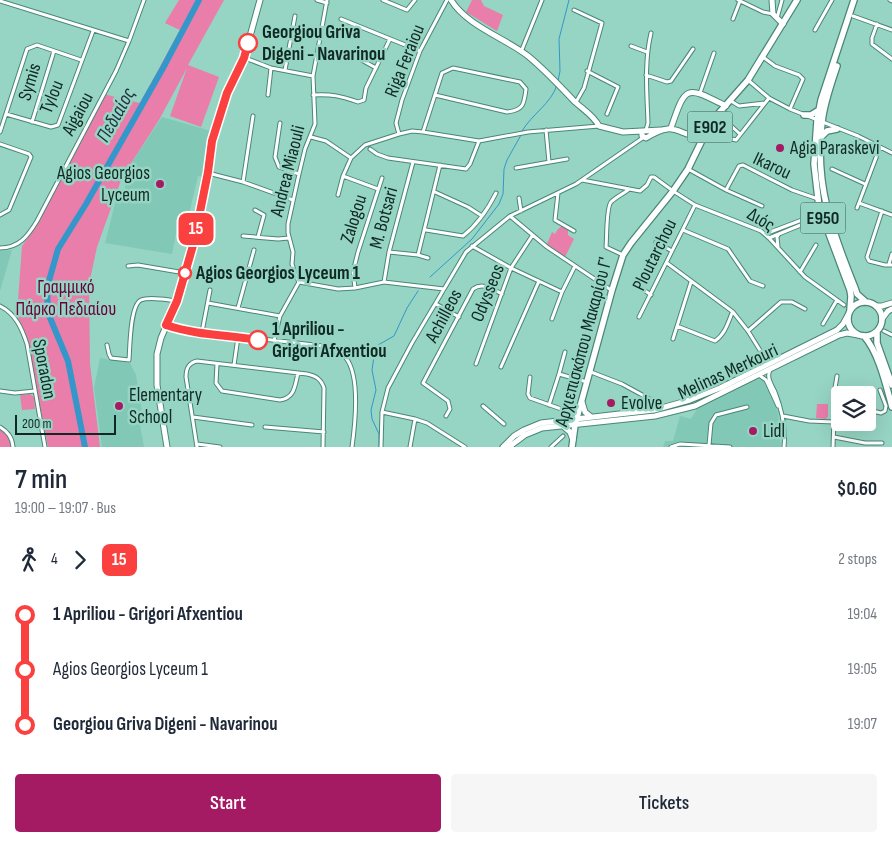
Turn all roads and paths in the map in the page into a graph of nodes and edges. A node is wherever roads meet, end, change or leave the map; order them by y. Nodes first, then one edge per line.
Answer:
1 (144, 0) edge
2 (260, 0) edge
3 (317, 0) edge
4 (384, 0) edge
5 (415, 0) edge
6 (447, 0) edge
7 (452, 0) edge
8 (542, 0) edge
9 (739, 0) edge
10 (772, 0) edge
11 (782, 0) edge
12 (797, 0) edge
13 (832, 0) edge
14 (856, 0) edge
15 (0, 1) edge
16 (327, 2) edge
17 (574, 10) dead end
18 (295, 16) dead end
19 (775, 16) junction
20 (853, 16) junction
21 (341, 19) dead end
22 (733, 19) dead end
23 (783, 24) junction
24 (876, 24) junction
25 (815, 30) dead end
26 (892, 30) edge
27 (93, 31) junction
28 (651, 33) dead end
29 (390, 39) junction
30 (129, 41) junction
31 (631, 46) dead end
32 (693, 49) dead end
33 (54, 51) junction
34 (420, 51) junction
35 (521, 52) junction
36 (647, 52) junction
37 (349, 53) dead end
38 (714, 53) dead end
39 (244, 58) junction
40 (763, 58) junction
41 (82, 60) junction
42 (892, 60) edge
43 (272, 68) junction
44 (376, 68) junction
45 (285, 70) junction
46 (587, 72) junction
47 (646, 75) junction
48 (313, 76) junction
49 (748, 80) junction
50 (700, 93) junction
51 (268, 95) dead end
52 (435, 95) junction
53 (313, 96) junction
54 (770, 98) junction
55 (576, 102) junction
56 (729, 103) junction
57 (765, 103) junction
58 (790, 109) junction
59 (819, 110) junction
60 (6, 114) junction
61 (607, 114) dead end
62 (718, 114) junction
63 (804, 115) junction
64 (253, 116) dead end
65 (32, 122) junction
66 (819, 122) junction
67 (280, 124) dead end
68 (599, 126) junction
69 (1, 127) edge
70 (671, 128) junction
71 (837, 129) junction
72 (546, 130) junction
73 (0, 132) edge
74 (423, 132) junction
75 (645, 133) junction
76 (399, 134) junction
77 (740, 134) junction
78 (705, 135) junction
79 (311, 137) junction
80 (821, 137) junction
81 (479, 140) junction
82 (0, 144) edge
83 (880, 147) junction
84 (370, 149) dead end
85 (892, 153) edge
86 (351, 158) junction
87 (567, 159) dead end
88 (414, 162) junction
89 (549, 162) junction
90 (440, 165) junction
91 (516, 168) dead end
92 (688, 169) junction
93 (832, 169) dead end
94 (208, 172) junction
95 (299, 174) junction
96 (343, 176) junction
97 (382, 178) dead end
98 (581, 180) junction
99 (243, 182) junction
100 (865, 184) junction
101 (378, 188) junction
102 (629, 189) junction
103 (726, 190) junction
104 (673, 191) junction
105 (435, 192) junction
106 (558, 192) junction
107 (496, 194) dead end
108 (338, 195) dead end
109 (519, 198) dead end
110 (818, 199) junction
111 (293, 200) junction
112 (860, 202) junction
113 (695, 205) junction
114 (762, 206) dead end
115 (819, 207) junction
116 (857, 208) dead end
117 (255, 210) dead end
118 (521, 211) junction
119 (882, 211) junction
120 (0, 215) edge
121 (892, 215) edge
122 (482, 216) junction
123 (510, 216) junction
124 (825, 226) junction
125 (426, 230) junction
126 (682, 230) junction
127 (574, 231) dead end
128 (780, 233) junction
129 (764, 234) junction
130 (243, 236) dead end
131 (532, 236) junction
132 (258, 237) junction
133 (289, 238) junction
134 (769, 238) junction
135 (656, 242) dead end
136 (816, 245) dead end
137 (472, 246) junction
138 (0, 248) edge
139 (778, 248) junction
140 (254, 250) dead end
141 (672, 251) junction
142 (389, 252) junction
143 (892, 254) edge
144 (418, 255) junction
145 (623, 255) junction
146 (428, 258) dead end
147 (666, 263) junction
148 (890, 265) edge
149 (128, 266) dead end
150 (574, 266) junction
151 (511, 268) junction
152 (800, 272) junction
153 (185, 273) junction
154 (539, 281) junction
155 (300, 282) junction
156 (384, 282) junction
157 (692, 282) junction
158 (634, 283) dead end
159 (763, 286) dead end
160 (355, 288) junction
161 (444, 289) junction
162 (210, 290) dead end
163 (612, 290) junction
164 (562, 292) junction
165 (502, 294) junction
166 (651, 295) junction
167 (837, 300) junction
168 (177, 301) junction
169 (866, 302) junction
170 (208, 303) junction
171 (892, 303) edge
172 (436, 304) junction
173 (844, 305) dead end
174 (0, 306) edge
175 (876, 306) junction
176 (238, 308) junction
177 (892, 309) edge
178 (805, 310) dead end
179 (733, 312) junction
180 (849, 313) junction
181 (280, 316) junction
182 (459, 317) junction
183 (552, 318) dead end
184 (639, 318) dead end
185 (882, 319) junction
186 (823, 324) dead end
187 (166, 325) junction
188 (677, 326) junction
189 (748, 331) junction
190 (884, 331) dead end
191 (202, 332) junction
192 (877, 332) junction
193 (861, 335) junction
194 (892, 336) edge
195 (238, 337) junction
196 (673, 339) dead end
197 (274, 342) junction
198 (108, 346) dead end
199 (565, 352) dead end
200 (761, 352) dead end
201 (217, 364) junction
202 (476, 364) dead end
203 (234, 366) junction
204 (501, 368) dead end
205 (770, 370) junction
206 (591, 372) junction
207 (298, 373) junction
208 (559, 374) junction
209 (759, 375) junction
210 (837, 376) dead end
211 (530, 377) dead end
212 (588, 382) junction
213 (892, 385) edge
214 (835, 386) edge
215 (880, 390) dead end
216 (35, 391) junction
217 (0, 392) edge
218 (582, 402) junction
219 (656, 403) dead end
220 (549, 405) junction
221 (892, 405) edge
222 (484, 406) dead end
223 (747, 407) dead end
224 (564, 410) dead end
225 (382, 412) junction
226 (876, 412) edge
227 (446, 416) dead end
228 (782, 416) junction
229 (192, 417) junction
230 (591, 418) junction
231 (415, 419) junction
232 (576, 422) junction
233 (831, 422) edge
234 (504, 424) dead end
235 (252, 425) dead end
236 (0, 426) edge
237 (563, 426) junction
238 (265, 427) dead end
239 (834, 431) edge
240 (324, 432) junction
241 (562, 436) dead end
242 (834, 436) junction
243 (573, 440) junction
244 (882, 443) dead end
245 (197, 445) edge
246 (709, 445) junction
247 (672, 446) edge
248 (693, 446) edge
249 (13, 447) edge
250 (45, 447) edge
251 (167, 447) edge
252 (220, 447) edge
253 (323, 447) edge
254 (352, 447) edge
255 (381, 447) edge
256 (410, 447) edge
257 (465, 447) edge
258 (503, 447) edge
259 (510, 447) edge
260 (551, 447) edge
261 (572, 447) edge
262 (730, 447) edge
263 (784, 447) edge
264 (833, 447) edge

1 - 30 street, Aigaiou
2 - 39 street
3 - 16 street
4 - 5 street
6 - 34 street, Riga Feraiou
7 - 35 street
8 - 35 street
9 - 19 street
9 - 22 street
10 - 19 street
11 - 19 street
12 - 23 main road, Αρχιεπισκόπου Μακαρίου Γ' / E902
13 - 25 street
14 - 20 main road, E950
14 - 59 main road, E950
15 - 27 street
16 - 48 street, Andrea Miaouli
17 - 46 street
18 - 45 street
19 - 23 street
20 - 24 street
20 - 66 main road, E950
21 - 29 street
23 - 40 main road, Αρχιεπισκόπου Μακαρίου Γ' / E902
24 - 26 street
24 - 42 street
27 - 30 street
27 - 41 street, Tylou
28 - 36 street
29 - 34 street
29 - 44 street
30 - 138 street, Aigaiou
31 - 36 street
32 - 47 street
33 - 41 street
33 - 60 street
33 - 65 street, Symis
34 - 76 street, Riga Feraiou
35 - 55 street
36 - 47 street
37 - 44 street
38 - 50 street
39 - 43 street
39 - 94 street
40 - 49 main road, Αρχιεπισκόπου Μακαρίου Γ' / E902
40 - 58 street
41 - 65 street, Tylou
43 - 45 street
43 - 51 street
44 - 53 street
45 - 48 street
46 - 55 street
46 - 61 street
47 - 75 street
48 - 53 street, Andrea Miaouli
49 - 54 street
49 - 56 main road, Αρχιεπισκόπου Μακαρίου Γ' / E902
50 - 56 street
50 - 70 street
52 - 52 street
52 - 74 street
53 - 79 street, Andrea Miaouli
54 - 57 street
54 - 58 street
55 - 68 street
56 - 57 street
56 - 62 main road, Αρχιεπισκόπου Μακαρίου Γ' / E902
57 - 77 street
58 - 63 street
59 - 63 main road
59 - 66 main road, E950
60 - 65 street, Tylou
60 - 69 street
62 - 77 street
62 - 78 main road, Αρχιεπισκόπου Μακαρίου Γ' / E902
63 - 66 street
64 - 99 street
66 - 71 street
66 - 80 main road, E950
66 - 110 main road, E950
67 - 95 street
68 - 72 street
68 - 75 street
69 - 73 street
70 - 75 street
70 - 78 street
71 - 80 main road
71 - 83 street
72 - 81 street
72 - 89 street
74 - 76 street
74 - 81 street
75 - 98 street
76 - 86 street
77 - 78 street
78 - 92 main road, Αρχιεπισκόπου Μακαρίου Γ' / E902
79 - 86 street
79 - 95 street, Andrea Miaouli
80 - 169 main road, E950
81 - 90 street
82 - 120 street
83 - 85 street
83 - 100 street
84 - 88 street
86 - 96 street
87 - 89 street
88 - 90 street
88 - 142 street, M. Botsari
89 - 91 street
90 - 105 street
92 - 103 street
92 - 104 main road, Αρχιεπισκόπου Μακαρίου Γ' / E902
93 - 100 street
94 - 99 street
94 - 153 street
95 - 111 street, Andrea Miaouli
96 - 101 street, Zalogou
96 - 108 street
97 - 101 street, Zalogou
98 - 102 street
98 - 106 street
99 - 111 street
100 - 112 street
101 - 160 street, Zalogou
102 - 104 street, Διός
102 - 145 street
103 - 110 street, Ikarou
103 - 114 street
104 - 113 street, Διός
104 - 145 main road, Αρχιεπισκόπου Μακαρίου Γ' / E902
105 - 122 street
105 - 125 street
106 - 118 street
106 - 127 street
107 - 122 street
109 - 118 street
110 - 115 main road, E950
111 - 133 street, Andrea Miaouli
112 - 116 street
112 - 119 street
113 - 126 street, Ploutarchou
113 - 129 street, Διός
115 - 124 main road, E950
115 - 129 street
117 - 132 street
118 - 123 street
119 - 121 street
119 - 148 street
122 - 125 street
123 - 131 street
123 - 137 street
124 - 128 street
124 - 180 main road, E950
125 - 144 street
126 - 141 street, Ploutarchou
126 - 159 street
128 - 134 street
128 - 139 street
129 - 134 street, Διός
130 - 132 street
131 - 150 street
131 - 151 street, Odysseos
132 - 133 street
133 - 155 street, Andrea Miaouli
134 - 139 street, Διός
135 - 141 street
136 - 152 street
137 - 151 street
137 - 161 street
139 - 152 street, Διός
140 - 176 street
141 - 147 street, Ploutarchou
142 - 144 street
142 - 156 street, M. Botsari
143 - 148 street
144 - 146 street
145 - 163 main road, Αρχιεπισκόπου Μακαρίου Γ' / E902
147 - 157 street
147 - 166 street, Ploutarchou
149 - 153 street
150 - 163 street
150 - 164 street
151 - 154 street
151 - 165 street, Odysseos
152 - 167 street, Διός
153 - 168 street
154 - 164 street
154 - 204 street
155 - 160 street
155 - 181 street
156 - 160 street
156 - 161 street
157 - 179 street
157 - 188 street
158 - 166 street
161 - 172 street
162 - 170 street
163 - 206 main road, Αρχιεπισκόπου Μακαρίου Γ' / E902
164 - 183 street
165 - 182 street, Achilleos
165 - 202 street, Odysseos
166 - 184 street, Ploutarchou
167 - 173 street, Διός
167 - 186 street
168 - 187 street
168 - 198 street
169 - 175 main road
169 - 180 main road
170 - 176 street
170 - 191 street
171 - 175 street
172 - 182 street
172 - 225 street
174 - 216 street, Sporadon
175 - 185 main road
176 - 181 street
177 - 185 street
178 - 189 street
179 - 188 street
179 - 189 street
180 - 193 main road
180 - 230 street, Melinas Merkouri
181 - 197 street
182 - 227 street, Achilleos
185 - 192 main road
187 - 191 street
187 - 251 street
188 - 196 street
189 - 200 street
190 - 194 street
191 - 195 street
192 - 193 main road
192 - 213 main road
193 - 205 street, Melinas Merkouri
193 - 221 main road
195 - 197 street
195 - 203 street
197 - 254 street
199 - 208 street
201 - 203 street
201 - 207 street
201 - 229 street
203 - 207 street
205 - 209 street, Melinas Merkouri
205 - 228 street
206 - 212 main road, Αρχιεπισκόπου Μακαρίου Γ' / E902
206 - 219 street
207 - 240 street
208 - 212 street
208 - 220 street
209 - 228 street
209 - 232 street, Melinas Merkouri
210 - 214 street
211 - 220 street
212 - 218 main road, Αρχιεπισκόπου Μακαρίου Γ' / E902
215 - 226 street
216 - 217 street
216 - 250 street, Sporadon
218 - 230 street
218 - 232 main road, Αρχιεπισκόπου Μακαρίου Γ' / E902
220 - 224 street
222 - 234 street
223 - 246 street
225 - 231 street
225 - 255 street
228 - 233 street
228 - 263 street
229 - 235 street
229 - 245 street
230 - 232 street, Melinas Merkouri
231 - 256 street
231 - 257 street
232 - 237 street
232 - 243 main road, Αρχιεπισκόπου Μακαρίου Γ' / E902
232 - 258 street
236 - 249 street
237 - 243 street
237 - 259 street
238 - 240 street
239 - 242 street
240 - 253 street
241 - 260 street
242 - 244 street
242 - 264 street
243 - 261 main road, Αρχιεπισκόπου Μακαρίου Γ' / E902
245 - 252 street
246 - 248 street
246 - 262 street
247 - 248 street

